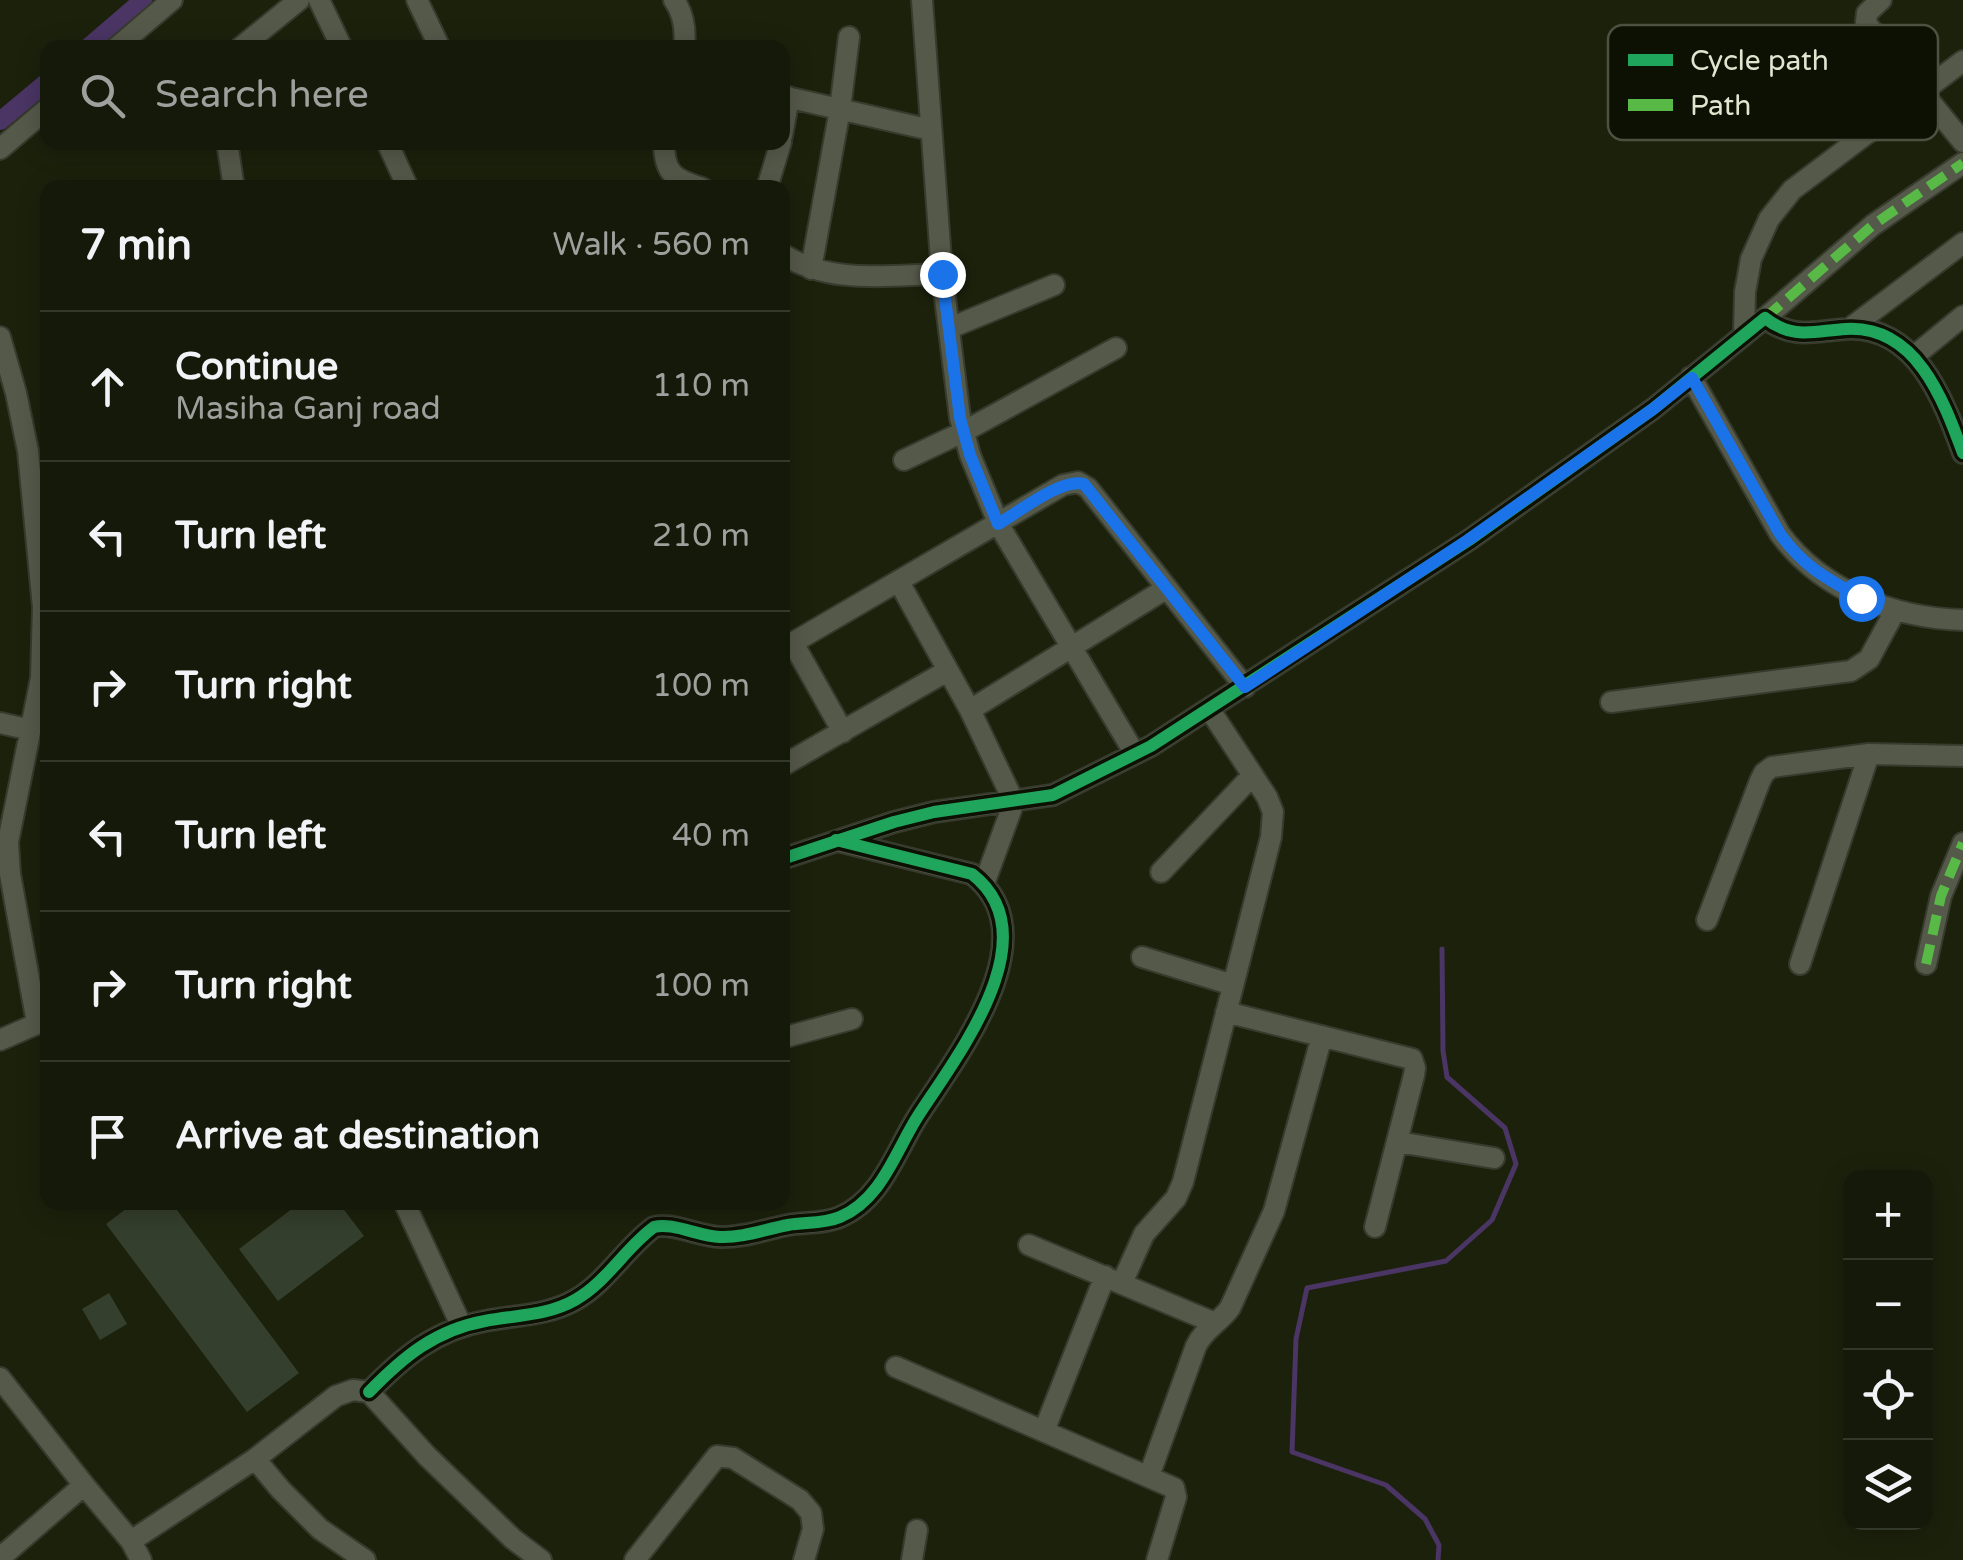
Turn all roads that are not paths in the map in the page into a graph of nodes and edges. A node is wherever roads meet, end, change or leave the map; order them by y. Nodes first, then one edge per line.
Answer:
1 (172, 0) edge
2 (299, 0) edge
3 (318, 0) edge
4 (417, 0) edge
5 (674, 0) edge
6 (922, 0) edge
7 (1875, 2) edge
8 (1868, 25) edge
9 (848, 37) dead end
10 (125, 40) edge
11 (250, 40) edge
12 (338, 40) edge
13 (436, 40) edge
14 (684, 40) edge
15 (1963, 60) edge
16 (1938, 79) edge
17 (790, 98) edge
18 (840, 109) junction
19 (1938, 111) edge
20 (40, 115) edge
21 (931, 130) junction
22 (1858, 140) edge
23 (1963, 142) edge
24 (0, 149) edge
25 (228, 150) edge
26 (391, 150) edge
27 (664, 150) edge
28 (779, 150) edge
29 (1963, 164) edge
30 (233, 180) edge
31 (404, 180) edge
32 (679, 180) edge
33 (769, 180) edge
34 (1963, 243) edge
35 (790, 258) edge
36 (811, 269) junction
37 (942, 274) junction
38 (1054, 285) dead end
39 (1963, 316) edge
40 (1765, 318) junction
41 (950, 328) junction
42 (1849, 329) junction
43 (1744, 334) junction
44 (0, 337) edge
45 (1116, 348) dead end
46 (1913, 357) junction
47 (1692, 378) junction
48 (964, 432) junction
49 (1963, 453) edge
50 (904, 460) dead end
51 (40, 494) edge
52 (998, 524) junction
53 (899, 582) junction
54 (1166, 588) junction
55 (1895, 611) junction
56 (1963, 620) edge
57 (790, 645) edge
58 (1071, 647) junction
59 (790, 649) edge
60 (947, 671) junction
61 (40, 683) edge
62 (1245, 687) junction
63 (1610, 702) dead end
64 (970, 710) junction
65 (1210, 710) junction
66 (0, 723) edge
67 (31, 730) junction
68 (843, 732) junction
69 (1135, 754) junction
70 (1869, 754) junction
71 (1963, 756) edge
72 (790, 762) edge
73 (1252, 776) junction
74 (1014, 802) junction
75 (835, 840) junction
76 (1963, 843) edge
77 (790, 856) edge
78 (1161, 872) dead end
79 (984, 884) junction
80 (1707, 920) dead end
81 (1142, 957) dead end
82 (1800, 964) dead end
83 (1926, 964) dead end
84 (1233, 985) junction
85 (1226, 1012) junction
86 (40, 1013) edge
87 (852, 1019) dead end
88 (40, 1023) edge
89 (790, 1036) edge
90 (1322, 1036) junction
91 (0, 1040) edge
92 (1398, 1142) junction
93 (1494, 1158) dead end
94 (408, 1210) edge
95 (1375, 1228) dead end
96 (1029, 1246) dead end
97 (1114, 1280) junction
98 (1214, 1323) junction
99 (462, 1327) junction
100 (896, 1367) dead end
101 (0, 1378) edge
102 (369, 1392) junction
103 (1044, 1430) junction
104 (255, 1459) junction
105 (1150, 1476) junction
106 (84, 1486) junction
107 (916, 1530) dead end
108 (136, 1550) edge
109 (0, 1558) edge
110 (365, 1560) edge
111 (542, 1560) edge
112 (634, 1560) edge
113 (804, 1560) edge
114 (912, 1560) edge
115 (1157, 1560) edge

1 - 10 street
2 - 11 street
3 - 12 street
4 - 13 street
5 - 14 street
6 - 21 street
7 - 8 street
9 - 18 street
15 - 16 street
17 - 18 street
18 - 21 street
18 - 36 street
19 - 23 street
20 - 24 street
21 - 37 street
22 - 43 street
25 - 30 street
26 - 31 street
27 - 32 street
28 - 33 street
29 - 40 street
34 - 42 street
35 - 36 street
36 - 37 street
37 - 41 street
38 - 41 street
39 - 46 street
40 - 42 street
40 - 43 street
41 - 48 street
42 - 46 street
43 - 47 street
44 - 51 street
45 - 48 street
46 - 49 street
47 - 55 street
47 - 62 street
48 - 50 street
48 - 52 street
52 - 53 street
52 - 54 street
52 - 58 street
53 - 57 street
53 - 60 street
54 - 58 street
54 - 62 street
55 - 56 street
55 - 63 street
58 - 64 street
58 - 69 street
59 - 68 street
60 - 64 street
60 - 68 street
61 - 67 street
62 - 65 street
64 - 74 street
65 - 69 street
65 - 73 street
66 - 67 street
67 - 86 street
68 - 72 street
69 - 74 street
70 - 71 street
70 - 80 street
70 - 82 street
73 - 78 street
73 - 84 street
74 - 75 street
74 - 79 street
75 - 77 street
75 - 79 street
76 - 83 street
79 - 99 street
81 - 84 street
84 - 85 street
85 - 90 street
85 - 97 street
87 - 89 street
88 - 91 street
90 - 92 street
90 - 98 street
92 - 93 street
92 - 95 street
94 - 99 street
96 - 97 street
97 - 98 street
97 - 103 street
98 - 105 street
99 - 102 street
100 - 103 street
101 - 106 street
102 - 104 street
102 - 111 street
103 - 105 street
104 - 108 street
104 - 110 street
105 - 115 street
106 - 108 street
106 - 109 street
107 - 114 street
112 - 113 street

